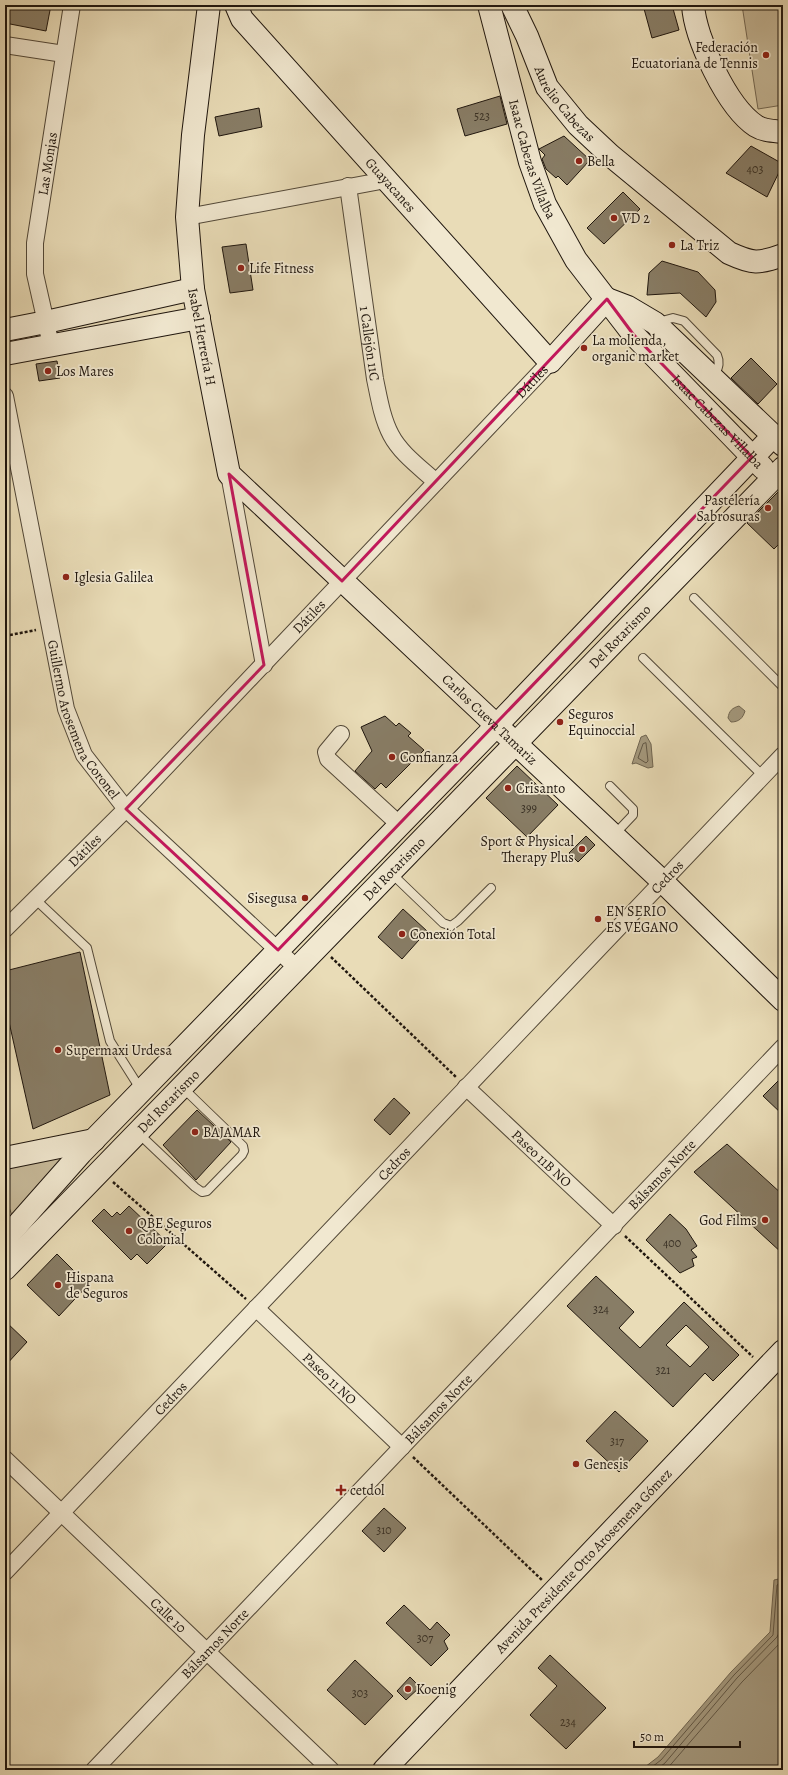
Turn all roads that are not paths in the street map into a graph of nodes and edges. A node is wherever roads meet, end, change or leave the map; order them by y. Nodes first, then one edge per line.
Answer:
1 (72, 5) edge
2 (209, 5) edge
3 (489, 5) edge
4 (512, 5) edge
5 (692, 5) edge
6 (239, 12) edge
7 (205, 44) junction
8 (5, 45) edge
9 (64, 54) junction
10 (783, 132) edge
11 (386, 180) junction
12 (348, 186) junction
13 (187, 217) junction
14 (783, 255) edge
15 (193, 289) junction
16 (607, 299) junction
17 (199, 318) junction
18 (46, 322) junction
19 (5, 330) edge
20 (51, 345) junction
21 (5, 354) edge
22 (550, 362) junction
23 (5, 396) edge
24 (778, 441) edge
25 (752, 457) junction
26 (229, 474) junction
27 (780, 478) edge
28 (436, 482) junction
29 (342, 581) junction
30 (694, 598) dead end
31 (643, 658) dead end
32 (264, 664) junction
33 (783, 687) edge
34 (496, 726) junction
35 (341, 734) dead end
36 (515, 744) junction
37 (783, 755) edge
38 (763, 776) junction
39 (610, 786) dead end
40 (126, 809) junction
41 (400, 825) junction
42 (613, 835) junction
43 (390, 872) junction
44 (662, 881) junction
45 (490, 888) dead end
46 (35, 899) junction
47 (5, 929) edge
48 (278, 950) junction
49 (297, 968) junction
50 (783, 1000) edge
51 (783, 1047) edge
52 (182, 1087) junction
53 (466, 1087) junction
54 (142, 1090) junction
55 (138, 1132) junction
56 (94, 1140) junction
57 (5, 1158) edge
58 (614, 1226) junction
59 (5, 1239) edge
60 (5, 1270) edge
61 (256, 1308) junction
62 (783, 1351) edge
63 (402, 1447) junction
64 (5, 1459) edge
65 (61, 1513) junction
66 (5, 1572) edge
67 (207, 1652) junction
68 (94, 1770) edge
69 (331, 1770) edge
70 (384, 1770) edge

1 - 9 street, Las Monjas
2 - 7 street, Isabel Herrería H
3 - 16 street, Isaac Cabezas Villalba
4 - 14 street, Aurelio Cabezas
5 - 10 street
6 - 7 street
6 - 11 street, Guayacanes
7 - 13 street, Isabel Herrería H
8 - 9 street
9 - 18 street, Las Monjas
11 - 12 street
11 - 22 street, Guayacanes
12 - 13 street
12 - 28 street, 1 Callejón 11C
13 - 15 street, Isabel Herrería H
15 - 17 street, Isabel Herrería H
15 - 18 street
16 - 22 street, Dátiles
16 - 24 street, Isaac Cabezas Villalba
16 - 25 street, Isaac Cabezas Villalba
17 - 20 street
17 - 26 street, Isabel Herrería H
18 - 19 street
18 - 20 street, Las Monjas
20 - 21 street
22 - 28 street, Dátiles
23 - 40 street, Guillermo Arosemena Coronel
24 - 25 street, Del Rotarismo
25 - 27 street, Isaac Cabezas Villalba
25 - 34 street, Del Rotarismo
26 - 29 street, Carlos Cueva Tamariz
26 - 32 street, Isabel Herrería H
27 - 36 street, Del Rotarismo
28 - 29 street, Dátiles
29 - 32 street, Dátiles
29 - 34 street, Carlos Cueva Tamariz
30 - 33 lane
31 - 38 lane
32 - 40 street, Dátiles
34 - 36 street, Carlos Cueva Tamariz
34 - 41 street, Del Rotarismo
35 - 41 street
36 - 42 street, Carlos Cueva Tamariz
36 - 43 street, Del Rotarismo
37 - 38 street, Cedros
38 - 44 street, Cedros
39 - 42 lane
40 - 46 street, Dátiles
40 - 48 street, Guillermo Arosemena Coronel
41 - 48 street, Del Rotarismo
42 - 44 street, Carlos Cueva Tamariz
43 - 45 lane
43 - 49 street, Del Rotarismo
44 - 50 street, Carlos Cueva Tamariz
44 - 53 street, Cedros
46 - 47 street, Dátiles
46 - 54 lane
48 - 49 street, Guillermo Arosemena Coronel
48 - 54 street, Del Rotarismo
49 - 52 street, Del Rotarismo
51 - 58 street, Bálsamos Norte
52 - 55 street, Del Rotarismo
52 - 55 lane
53 - 58 street, Paseo 11B NO
53 - 61 street, Cedros
54 - 56 street, Del Rotarismo
55 - 60 street, Del Rotarismo
56 - 57 street
56 - 59 street, Del Rotarismo
58 - 63 street, Bálsamos Norte
61 - 63 street, Paseo 11 NO
61 - 65 street, Cedros
62 - 70 street, Avenida Presidente Otto Arosemena Gómez
63 - 67 street, Bálsamos Norte
64 - 65 street, Calle 10
65 - 66 street, Cedros
65 - 67 street, Calle 10
67 - 68 street, Bálsamos Norte
67 - 69 street, Calle 10

